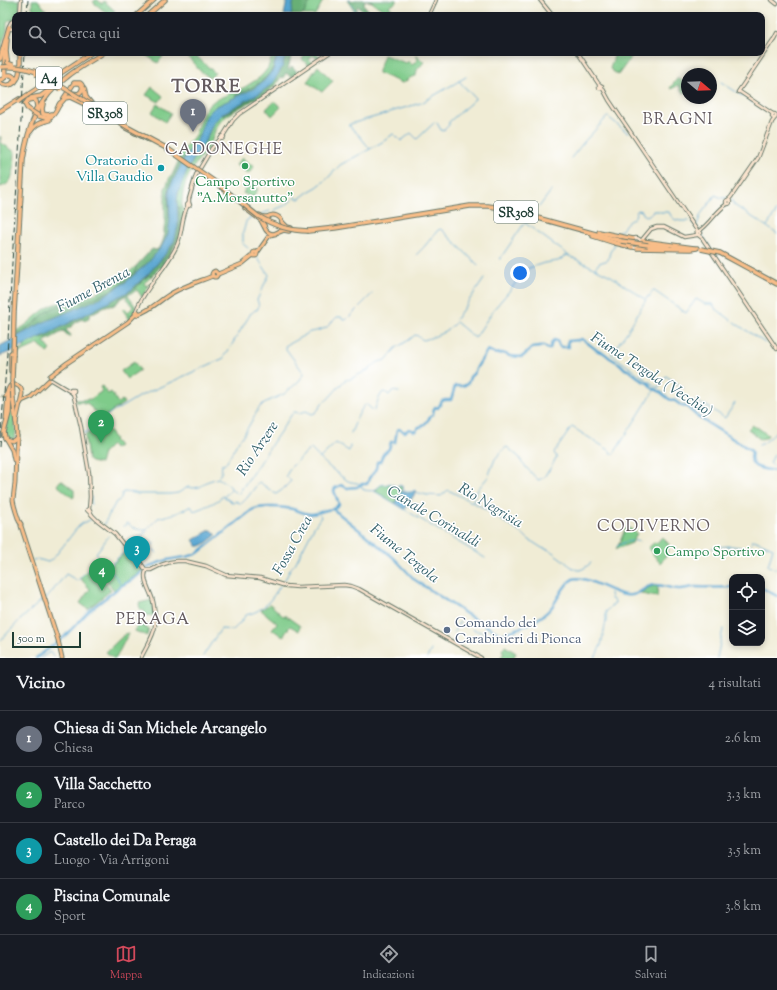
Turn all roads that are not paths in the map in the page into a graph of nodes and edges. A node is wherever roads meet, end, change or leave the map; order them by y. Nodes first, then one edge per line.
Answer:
1 (21, 0) edge
2 (154, 0) edge
3 (164, 0) edge
4 (436, 0) edge
5 (772, 0) edge
6 (543, 2) edge
7 (158, 3) edge
8 (777, 4) edge
9 (20, 12) edge
10 (140, 12) edge
11 (144, 12) edge
12 (150, 12) edge
13 (150, 12) edge
14 (430, 12) edge
15 (550, 12) edge
16 (12, 30) edge
17 (12, 31) edge
18 (777, 33) edge
19 (4, 45) junction
20 (765, 52) edge
21 (20, 56) edge
22 (83, 56) edge
23 (86, 56) edge
24 (95, 56) edge
25 (98, 56) edge
26 (325, 56) edge
27 (580, 56) edge
28 (763, 56) edge
29 (0, 59) edge
30 (22, 67) junction
31 (0, 68) edge
32 (30, 71) junction
33 (5, 77) junction
34 (0, 81) edge
35 (81, 84) junction
36 (11, 85) junction
37 (55, 86) junction
38 (70, 95) junction
39 (21, 99) junction
40 (59, 104) junction
41 (97, 109) junction
42 (33, 112) junction
43 (54, 112) junction
44 (0, 113) edge
45 (30, 125) junction
46 (25, 150) junction
47 (220, 186) junction
48 (246, 206) junction
49 (268, 216) junction
50 (282, 222) junction
51 (344, 226) junction
52 (572, 227) junction
53 (265, 228) junction
54 (277, 233) junction
55 (699, 233) junction
56 (266, 241) junction
57 (641, 241) junction
58 (632, 247) junction
59 (637, 248) junction
60 (699, 249) junction
61 (775, 283) edge
62 (137, 313) junction
63 (12, 332) junction
64 (777, 349) edge
65 (50, 379) junction
66 (8, 390) junction
67 (22, 392) junction
68 (12, 398) junction
69 (7, 403) junction
70 (19, 405) junction
71 (16, 422) junction
72 (17, 435) junction
73 (5, 438) junction
74 (13, 503) junction
75 (146, 570) junction
76 (62, 658) edge
77 (141, 658) edge
78 (480, 658) edge

1 - 9 main road
2 - 10 highway
3 - 7 highway
3 - 12 highway
4 - 14 main road
5 - 8 main road
6 - 15 main road
7 - 11 highway
7 - 13 highway
16 - 30 highway, bridge
17 - 19 highway
18 - 20 main road
19 - 29 highway
19 - 33 highway
21 - 36 highway
22 - 39 highway, A4
23 - 39 highway, A4
24 - 37 highway
25 - 37 highway
26 - 62 main road
27 - 55 main road
28 - 55 main road
30 - 31 highway, SR308, bridge
30 - 38 highway, SR308, bridge
31 - 32 highway, SR308, bridge
32 - 40 highway, bridge
32 - 41 highway, SR308, bridge
33 - 34 highway
33 - 36 highway
34 - 36 highway
35 - 38 highway
35 - 40 highway
35 - 41 highway, bridge
37 - 42 highway
37 - 42 highway
37 - 43 highway
37 - 46 highway
38 - 40 highway
38 - 41 highway, SR308, bridge
39 - 44 highway, A4
40 - 43 highway
41 - 47 highway, SR308, bridge
42 - 43 highway, bridge
42 - 45 highway
42 - 45 highway
43 - 46 highway
45 - 63 highway
46 - 63 highway
47 - 48 highway, bridge
47 - 51 highway, SR308, bridge
48 - 49 highway
48 - 53 highway
49 - 50 main road
49 - 53 main road
50 - 51 highway
50 - 54 main road
51 - 52 highway, SR308
51 - 54 highway
52 - 57 highway
52 - 57 highway, SR308, bridge
52 - 58 highway
53 - 54 main road
53 - 56 main road
54 - 56 main road
55 - 57 main road
55 - 64 main road
56 - 62 main road
57 - 58 main road
57 - 59 main road
57 - 60 highway, SR308
58 - 59 main road
59 - 60 highway
60 - 61 highway, SR308, bridge
62 - 65 main road
63 - 68 highway, bridge
63 - 68 highway, bridge
65 - 67 main road
65 - 70 main road
65 - 75 main road
66 - 67 main road
66 - 69 main road
66 - 69 main road
67 - 70 main road
68 - 71 highway
68 - 73 highway
69 - 73 main road
70 - 71 main road
71 - 72 main road
72 - 73 main road
72 - 74 main road
73 - 74 main road
74 - 76 main road
75 - 77 main road
75 - 78 main road

